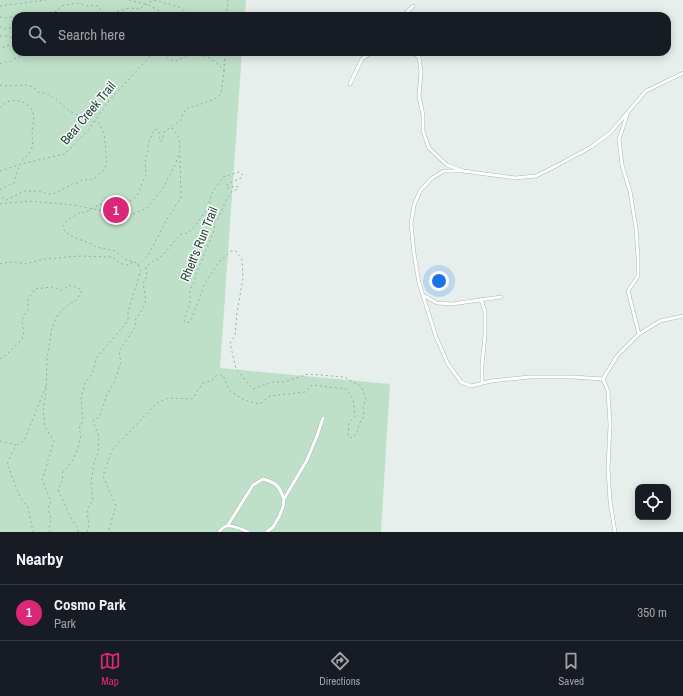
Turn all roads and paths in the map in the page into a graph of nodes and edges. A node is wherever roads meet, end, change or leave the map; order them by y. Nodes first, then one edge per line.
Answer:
1 (46, 0) edge
2 (129, 0) edge
3 (228, 0) edge
4 (146, 5) junction
5 (0, 6) edge
6 (413, 6) dead end
7 (54, 12) edge
8 (102, 12) edge
9 (115, 12) edge
10 (160, 12) edge
11 (185, 12) edge
12 (226, 12) edge
13 (407, 12) edge
14 (0, 16) edge
15 (12, 17) edge
16 (0, 26) edge
17 (12, 28) edge
18 (0, 36) edge
19 (12, 38) edge
20 (12, 44) edge
21 (0, 49) edge
22 (23, 56) edge
23 (150, 56) edge
24 (166, 56) edge
25 (186, 56) edge
26 (204, 56) edge
27 (225, 56) edge
28 (366, 56) edge
29 (419, 57) edge
30 (0, 64) edge
31 (224, 72) junction
32 (683, 74) edge
33 (350, 84) dead end
34 (0, 85) edge
35 (0, 108) edge
36 (629, 110) junction
37 (95, 122) junction
38 (171, 127) junction
39 (180, 151) junction
40 (21, 164) junction
41 (463, 170) junction
42 (0, 171) edge
43 (0, 190) edge
44 (0, 198) edge
45 (0, 204) edge
46 (93, 209) junction
47 (133, 261) junction
48 (0, 264) edge
49 (138, 265) junction
50 (423, 295) junction
51 (501, 297) dead end
52 (481, 299) junction
53 (683, 316) edge
54 (639, 334) junction
55 (0, 359) edge
56 (603, 379) junction
57 (482, 383) junction
58 (46, 386) junction
59 (323, 418) dead end
60 (0, 441) edge
61 (16, 445) junction
62 (284, 499) junction
63 (228, 526) junction
64 (33, 532) edge
65 (50, 532) edge
66 (78, 532) edge
67 (86, 532) edge
68 (108, 532) edge
69 (219, 532) edge
70 (248, 532) edge
71 (267, 532) edge
72 (614, 532) edge

1 - 5 path
2 - 4 path
3 - 12 path
4 - 9 path
4 - 10 path
4 - 11 path
6 - 13 lane
7 - 8 path
14 - 15 path
16 - 17 path
18 - 19 path
20 - 21 path
22 - 30 path
23 - 37 path, Bear Creek Trail
24 - 25 path
26 - 31 path
27 - 31 path
28 - 33 lane
29 - 41 lane
31 - 38 path
32 - 36 lane
34 - 37 path
35 - 40 path
36 - 41 lane
36 - 54 lane
37 - 40 path, Bear Creek Trail
37 - 44 path
38 - 39 path
38 - 46 path
39 - 46 path
39 - 49 path
40 - 42 path, Bear Creek Trail
40 - 43 path
41 - 50 lane
45 - 46 path
46 - 47 path
47 - 48 path
47 - 49 path
49 - 66 path
50 - 52 lane
50 - 57 lane
51 - 52 lane
52 - 57 lane
53 - 54 lane
54 - 56 lane
55 - 58 path
56 - 57 lane
56 - 72 lane
58 - 61 path
58 - 65 path
59 - 62 lane
60 - 61 path
61 - 64 path
62 - 63 lane
62 - 71 lane
63 - 69 lane
63 - 70 lane
67 - 68 path, Rhett's Run Trail

